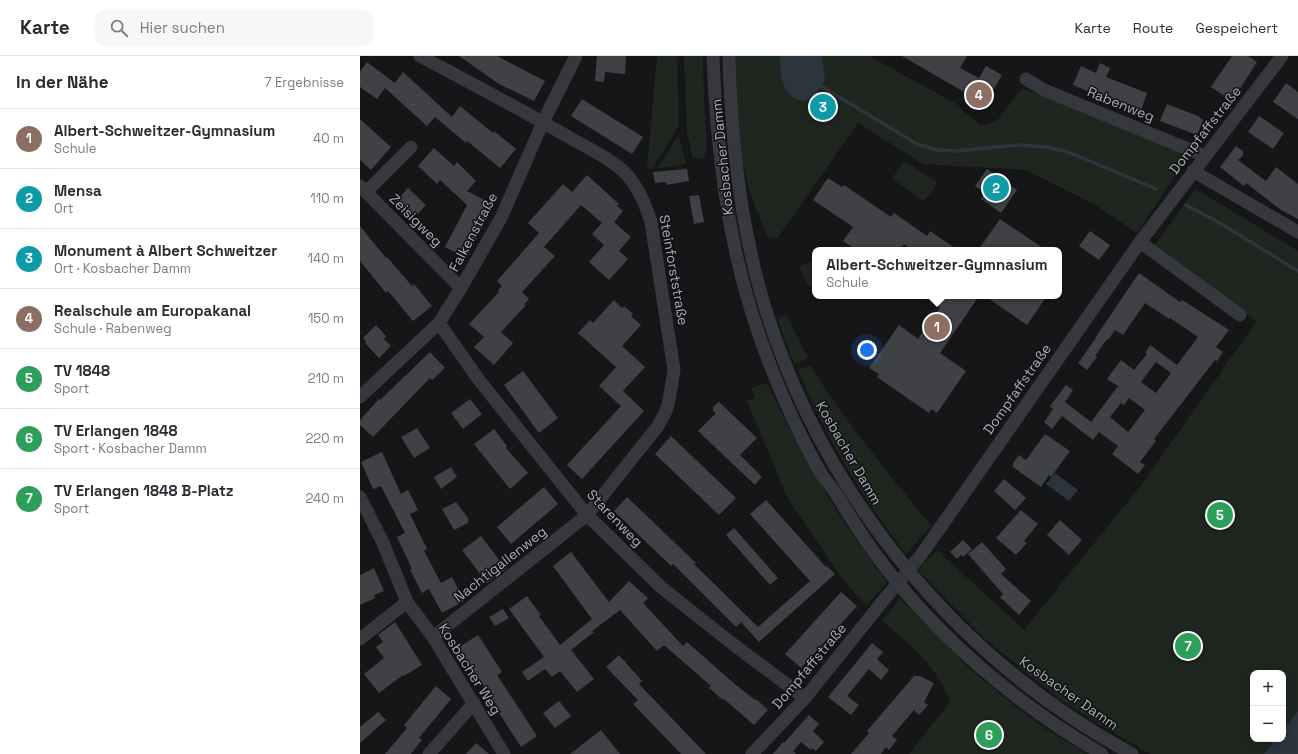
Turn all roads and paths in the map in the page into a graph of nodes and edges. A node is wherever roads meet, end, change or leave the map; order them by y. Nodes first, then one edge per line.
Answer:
1 (420, 56) edge
2 (576, 56) edge
3 (714, 56) edge
4 (729, 56) edge
5 (1282, 56) edge
6 (1026, 79) dead end
7 (543, 122) junction
8 (411, 147) dead end
9 (1205, 156) junction
10 (1193, 172) junction
11 (363, 189) edge
12 (1298, 232) edge
13 (1140, 242) junction
14 (461, 288) junction
15 (1240, 315) dead end
16 (439, 323) junction
17 (360, 397) edge
18 (360, 497) edge
19 (587, 515) junction
20 (920, 555) tunnel mouth
21 (887, 596) tunnel mouth
22 (407, 602) junction
23 (433, 638) junction
24 (360, 639) edge
25 (805, 698) junction
26 (474, 703) junction
27 (429, 754) edge
28 (504, 754) edge
29 (752, 754) edge
30 (1102, 754) edge
31 (1132, 754) edge

1 - 7 street, Steinforststraße
2 - 7 street, Falkenstraße
3 - 30 street, Kosbacher Damm
4 - 31 street, Kosbacher Damm
5 - 9 street, Dompfaffstraße
6 - 9 street, Rabenweg
7 - 14 street, Falkenstraße
7 - 19 street, Steinforststraße
8 - 11 street, Zeisigweg
9 - 10 street, Dompfaffstraße
10 - 12 street
10 - 13 street, Dompfaffstraße
11 - 14 street, Zeisigweg
13 - 15 street
13 - 20 street, Dompfaffstraße
14 - 16 street, Falkenstraße
16 - 17 street, Falkenstraße
16 - 19 street, Starenweg
18 - 22 street, Kosbacher Weg
19 - 23 street, Nachtigallenweg
19 - 25 street, Starenweg
21 - 25 street, Dompfaffstraße
22 - 23 street, Kosbacher Weg
22 - 24 street
23 - 26 street, Kosbacher Weg
25 - 29 street, Dompfaffstraße
26 - 27 street
26 - 28 street, Kosbacher Weg

